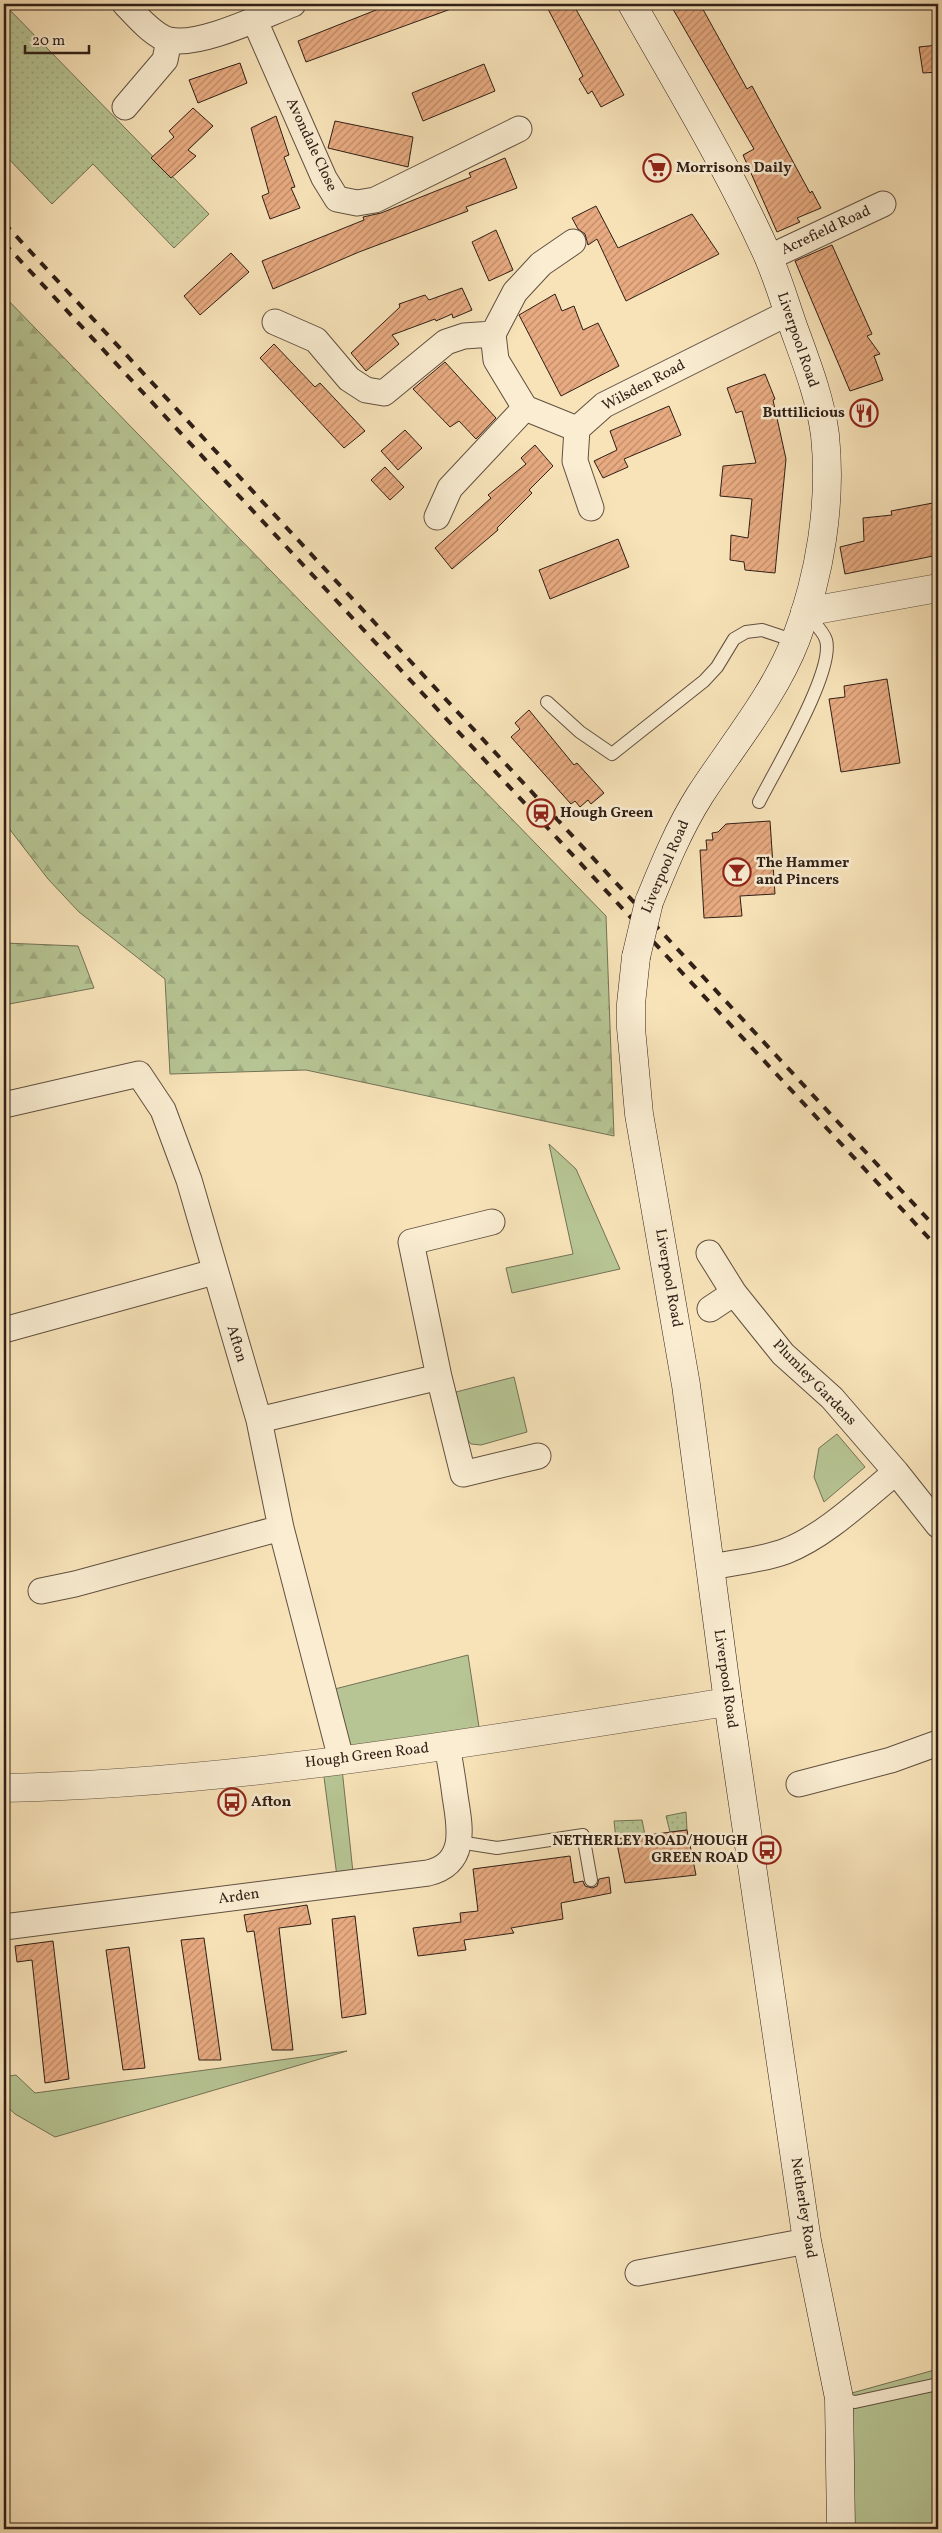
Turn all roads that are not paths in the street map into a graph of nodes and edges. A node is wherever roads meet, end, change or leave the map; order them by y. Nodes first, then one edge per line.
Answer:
1 (125, 4) edge
2 (293, 4) edge
3 (632, 4) edge
4 (254, 19) junction
5 (169, 40) junction
6 (126, 107) dead end
7 (519, 129) dead end
8 (884, 204) dead end
9 (573, 242) dead end
10 (768, 258) junction
11 (788, 313) junction
12 (275, 322) dead end
13 (493, 334) junction
14 (525, 408) junction
15 (577, 429) junction
16 (591, 508) dead end
17 (437, 517) dead end
18 (938, 588) edge
19 (805, 612) junction
20 (795, 641) junction
21 (548, 702) dead end
22 (759, 802) dead end
23 (4, 1105) edge
24 (492, 1222) dead end
25 (709, 1253) dead end
26 (214, 1272) junction
27 (734, 1292) junction
28 (710, 1310) dead end
29 (4, 1330) edge
30 (439, 1377) junction
31 (259, 1420) junction
32 (538, 1456) dead end
33 (896, 1472) junction
34 (938, 1525) edge
35 (281, 1528) junction
36 (711, 1567) junction
37 (41, 1591) dead end
38 (728, 1702) junction
39 (938, 1743) edge
40 (447, 1745) junction
41 (341, 1759) junction
42 (799, 1784) dead end
43 (4, 1788) edge
44 (459, 1842) junction
45 (591, 1880) dead end
46 (756, 1888) joint
47 (4, 1927) edge
48 (807, 2241) junction
49 (638, 2273) dead end
50 (938, 2384) edge
51 (839, 2398) junction
52 (842, 2529) edge

1 - 5 street
2 - 4 street
3 - 10 main road, Liverpool Road
4 - 5 street
4 - 7 street, Avondale Close
5 - 6 street
8 - 10 street, Acrefield Road
9 - 13 street
10 - 11 main road, Liverpool Road
11 - 15 street, Wilsden Road
11 - 19 main road, Liverpool Road
12 - 13 street
13 - 14 street
14 - 15 street
14 - 17 street
15 - 16 street
18 - 19 main road
19 - 20 main road, Liverpool Road
19 - 22 lane
20 - 21 lane
20 - 36 main road, Liverpool Road, bridge
23 - 26 street, Afton
24 - 30 street
25 - 27 street, Plumley Gardens
26 - 29 street
26 - 31 street, Afton
27 - 28 street
27 - 33 street, Plumley Gardens
30 - 31 street
30 - 32 street
31 - 35 street, Afton
33 - 34 street, Plumley Gardens
33 - 36 street
35 - 37 street
35 - 41 street, Afton
36 - 38 main road, Liverpool Road
38 - 40 main road, Hough Green Road
38 - 46 main road, Liverpool Road
39 - 42 street
40 - 41 main road, Hough Green Road
40 - 44 street, Arden
41 - 43 main road, Hough Green Road
44 - 45 lane
44 - 47 street, Arden
46 - 48 main road, Netherley Road
48 - 49 street
48 - 51 main road, Netherley Road
50 - 51 lane
51 - 52 main road, Netherley Road

